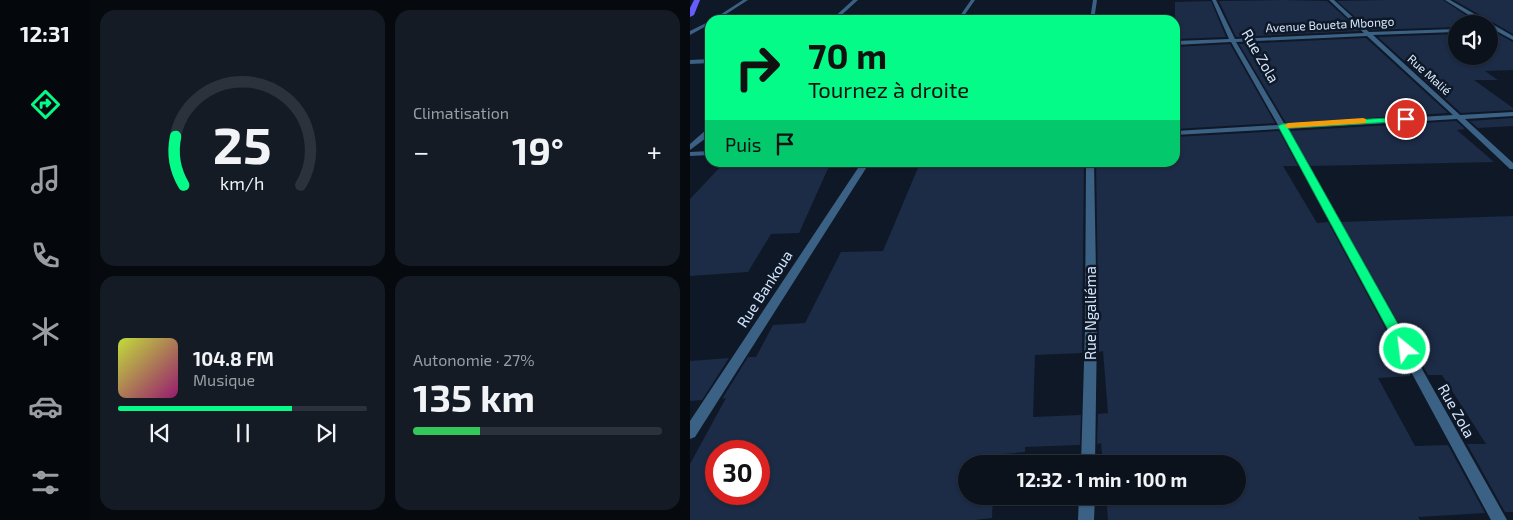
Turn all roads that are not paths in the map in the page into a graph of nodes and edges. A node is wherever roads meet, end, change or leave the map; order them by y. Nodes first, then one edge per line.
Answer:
1 (697, 0) edge
2 (746, 0) edge
3 (856, 0) edge
4 (973, 0) edge
5 (1095, 0) edge
6 (1214, 0) edge
7 (1331, 0) edge
8 (1447, 0) edge
9 (690, 15) edge
10 (722, 15) edge
11 (839, 15) edge
12 (962, 15) edge
13 (1093, 15) edge
14 (1473, 15) edge
15 (705, 25) edge
16 (1513, 28) edge
17 (1498, 29) edge
18 (1448, 30) edge
19 (1498, 32) edge
20 (690, 33) edge
21 (1367, 34) junction
22 (1513, 38) edge
23 (1233, 41) junction
24 (1180, 43) edge
25 (705, 60) edge
26 (690, 62) edge
27 (1513, 114) edge
28 (1459, 117) junction
29 (1282, 126) junction
30 (1180, 133) edge
31 (705, 135) edge
32 (690, 148) edge
33 (705, 153) edge
34 (690, 154) edge
35 (863, 167) edge
36 (1090, 167) edge
37 (1513, 167) edge
38 (690, 433) edge
39 (1088, 455) edge
40 (1087, 505) edge
41 (1086, 520) edge
42 (1499, 520) edge

1 - 9 main road
2 - 10 street
3 - 11 street
4 - 12 street
5 - 13 street
6 - 23 street, Rue Zola
7 - 21 street, Rue Malié
8 - 14 street
15 - 20 street
16 - 17 street
18 - 21 street, Avenue Boueta Mbongo
19 - 22 street
21 - 23 street, Avenue Boueta Mbongo
21 - 28 street, Rue Malié
23 - 24 street, Avenue Boueta Mbongo
23 - 29 street, Rue Zola
25 - 26 street
27 - 28 street
28 - 29 street
28 - 37 street, Rue Malié
29 - 30 street
29 - 42 street, Rue Zola
31 - 32 street
33 - 34 street
35 - 38 street, Rue Bankoua
36 - 39 street, Rue Ngaliéma
40 - 41 street

